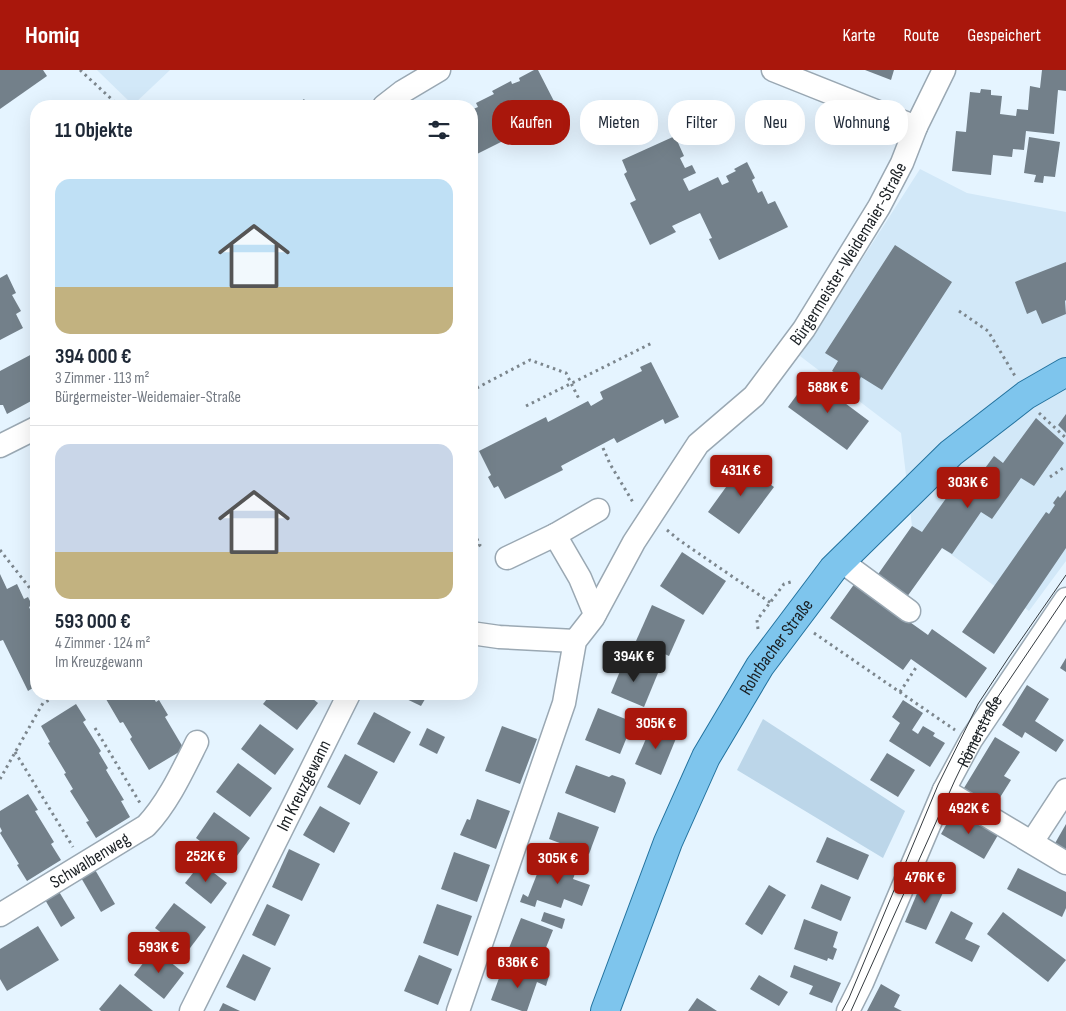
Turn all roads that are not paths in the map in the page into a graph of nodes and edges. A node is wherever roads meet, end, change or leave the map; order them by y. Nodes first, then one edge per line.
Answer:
1 (439, 70) edge
2 (773, 70) edge
3 (944, 70) edge
4 (392, 100) edge
5 (916, 127) junction
6 (1066, 372) edge
7 (30, 431) edge
8 (0, 446) edge
9 (598, 510) dead end
10 (555, 535) junction
11 (507, 558) dead end
12 (841, 561) junction
13 (1066, 599) edge
14 (909, 611) dead end
15 (595, 614) junction
16 (478, 634) edge
17 (575, 641) junction
18 (346, 700) edge
19 (198, 742) dead end
20 (944, 790) junction
21 (1066, 790) edge
22 (1032, 842) junction
23 (1066, 863) edge
24 (0, 915) edge
25 (191, 1011) edge
26 (458, 1011) edge
27 (605, 1011) edge
28 (848, 1011) edge

1 - 4 street
2 - 5 street
3 - 5 street, Bürgermeister-Weidemaier-Straße
5 - 15 street, Bürgermeister-Weidemaier-Straße
6 - 12 main road, Rohrbacher Straße
7 - 8 street
9 - 10 street
10 - 11 street
10 - 15 street
12 - 14 street
12 - 27 main road, Rohrbacher Straße
13 - 20 street, Römerstraße
15 - 17 street, Bürgermeister-Weidemaier-Straße
16 - 17 street
17 - 26 street, Bürgermeister-Weidemaier-Straße
18 - 25 street, Im Kreuzgewann
19 - 24 street, Schwalbenweg
20 - 22 street
20 - 28 street, Römerstraße
21 - 22 street
22 - 23 street

